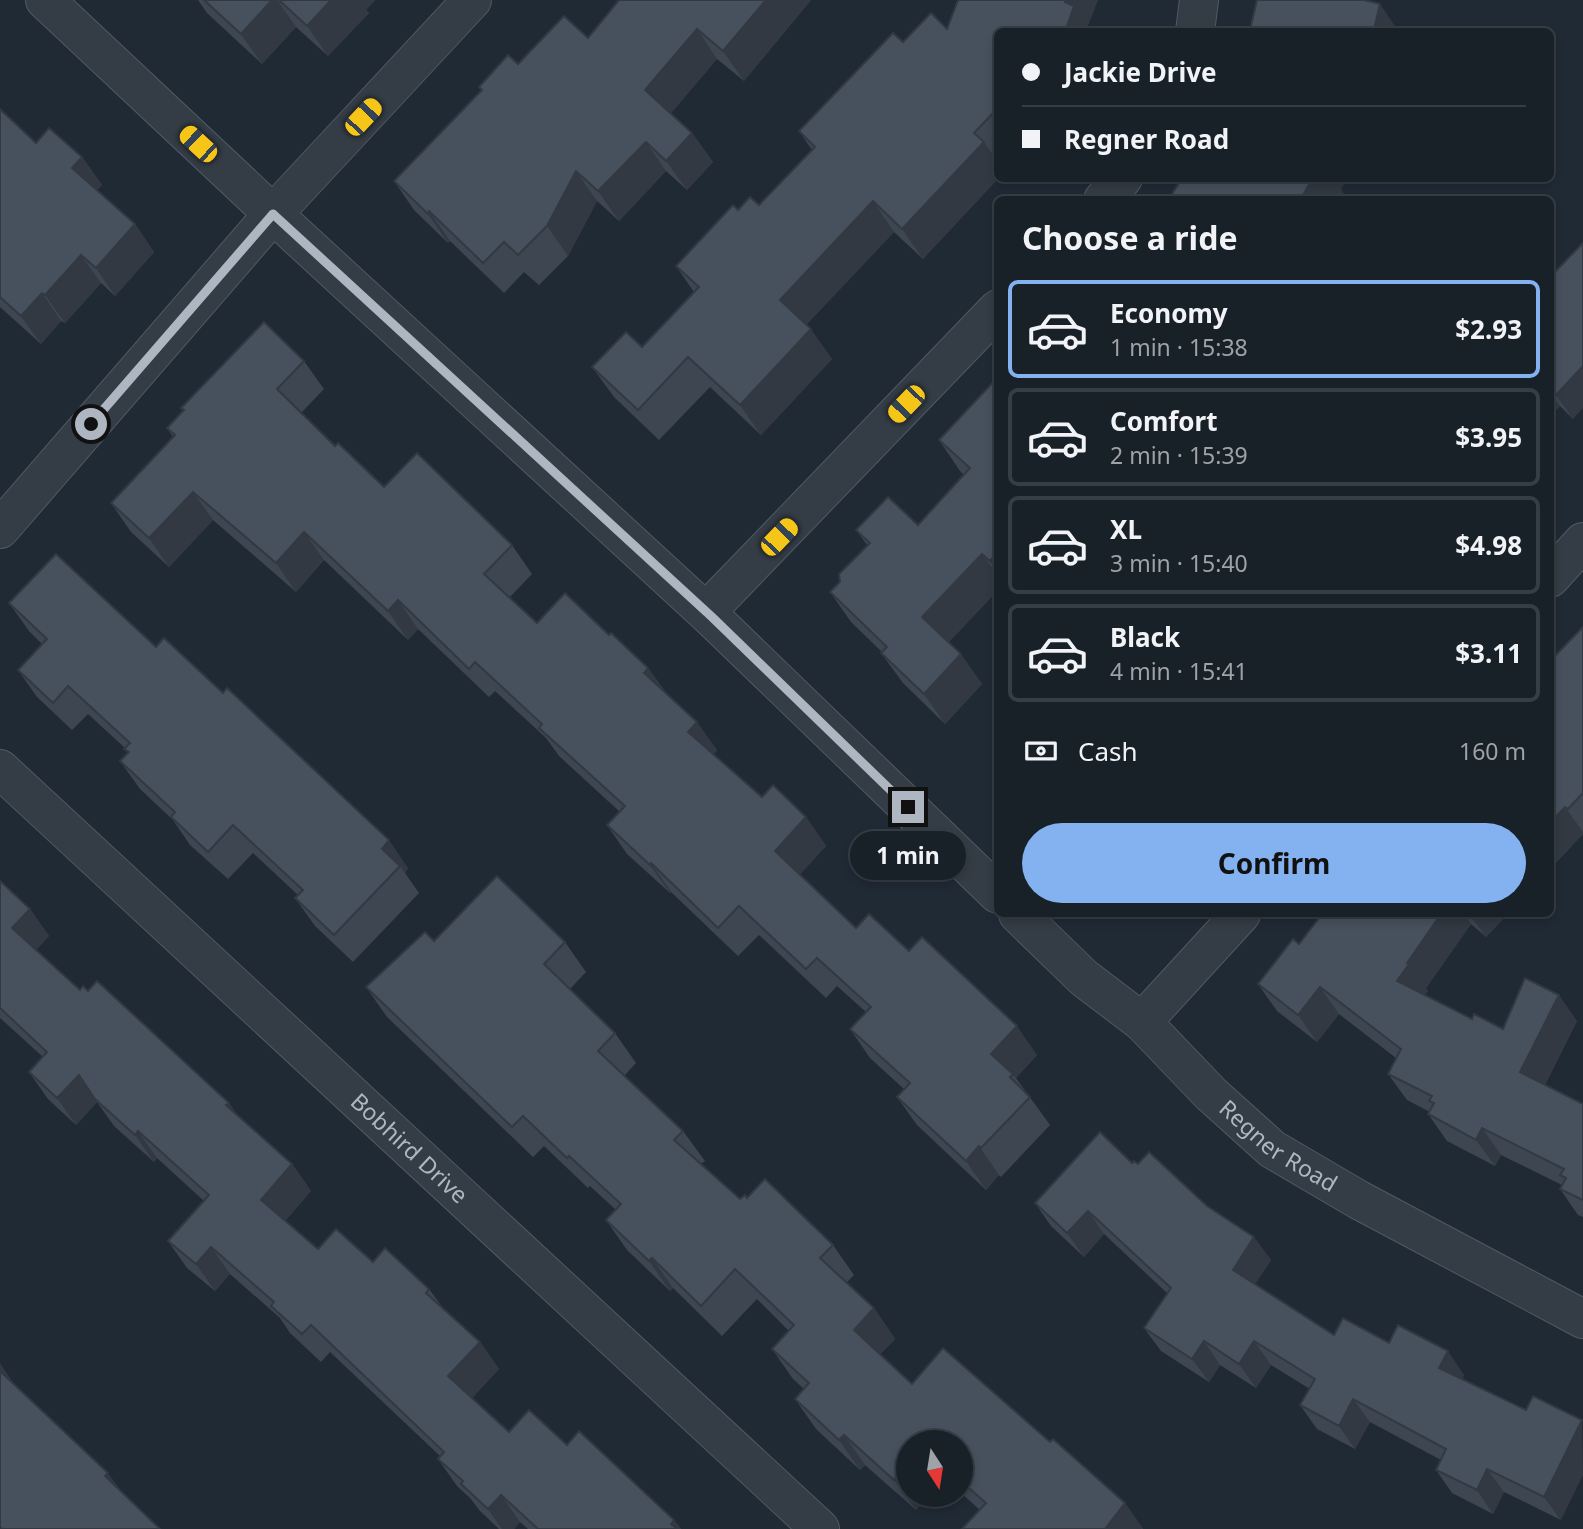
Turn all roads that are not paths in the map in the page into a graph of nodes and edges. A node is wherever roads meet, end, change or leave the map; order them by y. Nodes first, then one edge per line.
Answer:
1 (45, 0) edge
2 (472, 0) edge
3 (1199, 0) edge
4 (1196, 28) edge
5 (1119, 182) edge
6 (1107, 196) edge
7 (273, 214) junction
8 (994, 313) edge
9 (0, 529) edge
10 (1583, 542) edge
11 (1554, 574) edge
12 (706, 612) junction
13 (0, 769) edge
14 (994, 890) edge
15 (1021, 917) edge
16 (1238, 917) edge
17 (1142, 1022) junction
18 (1583, 1319) edge
19 (820, 1529) edge

1 - 7 street
2 - 7 street
3 - 4 street
5 - 6 street
7 - 9 street
7 - 12 street
8 - 12 street
10 - 11 street
12 - 14 street
13 - 19 street, Bobhird Drive
15 - 17 street, Regner Road
16 - 17 street
17 - 18 street, Regner Road

